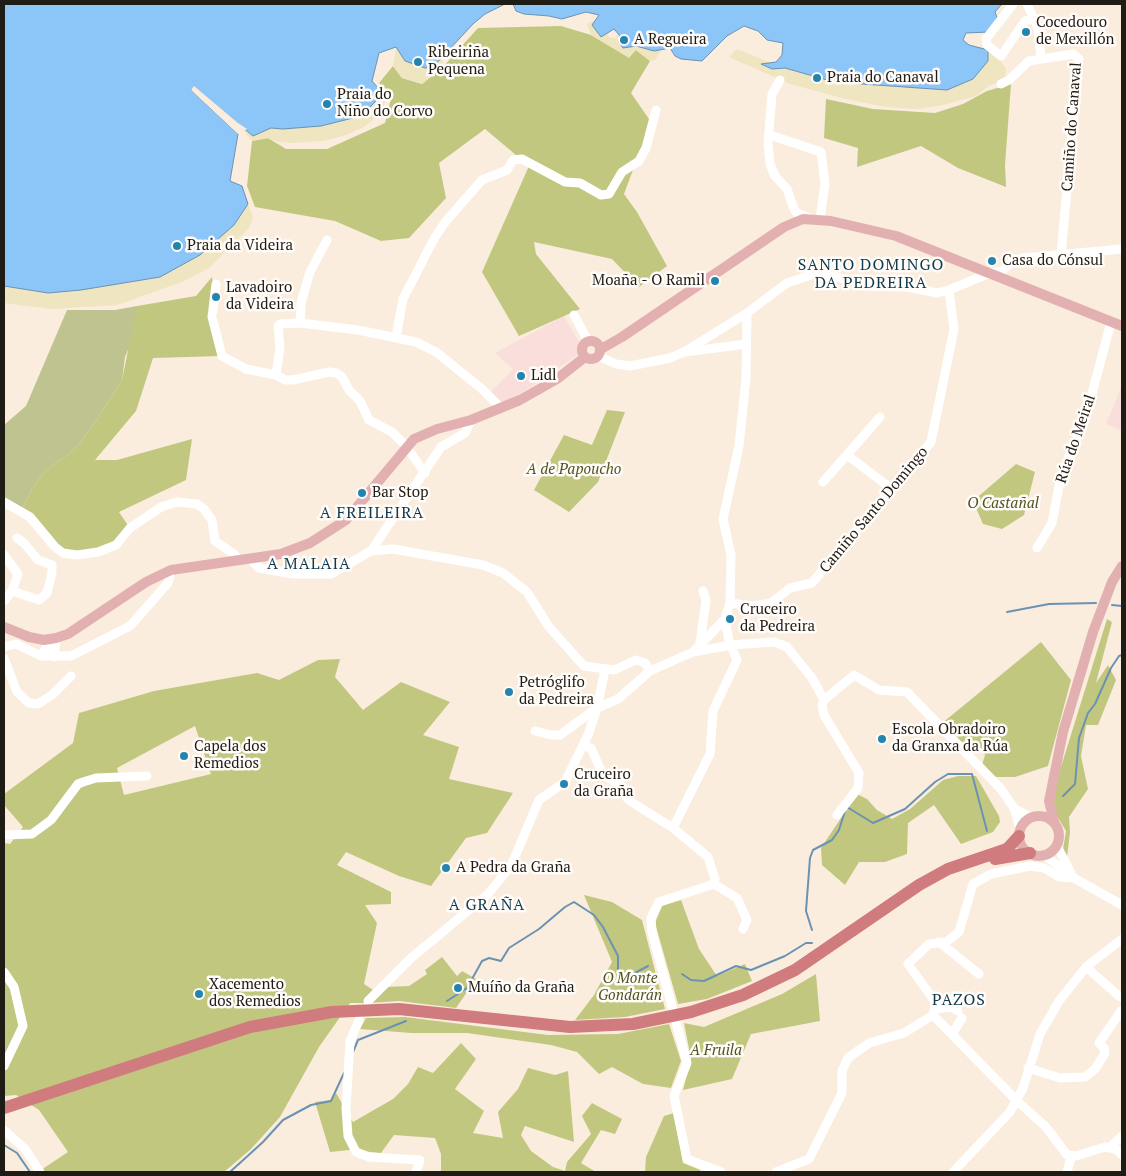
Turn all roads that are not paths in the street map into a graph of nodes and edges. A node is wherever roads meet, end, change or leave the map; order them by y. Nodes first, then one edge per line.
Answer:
1 (1013, 4) edge
2 (1027, 4) edge
3 (1033, 19) junction
4 (1041, 59) junction
5 (780, 80) dead end
6 (1001, 84) dead end
7 (656, 110) dead end
8 (773, 136) dead end
9 (806, 218) junction
10 (820, 219) junction
11 (327, 240) dead end
12 (1122, 249) edge
13 (1061, 254) junction
14 (990, 273) junction
15 (216, 284) dead end
16 (949, 290) junction
17 (1038, 293) junction
18 (747, 313) junction
19 (574, 315) dead end
20 (300, 324) junction
21 (1118, 328) edge
22 (396, 337) junction
23 (588, 341) junction
24 (746, 344) junction
25 (684, 352) junction
26 (600, 353) junction
27 (586, 357) junction
28 (276, 375) junction
29 (501, 408) junction
30 (880, 417) dead end
31 (471, 420) junction
32 (402, 442) dead end
33 (410, 452) dead end
34 (847, 454) junction
35 (425, 473) junction
36 (823, 482) dead end
37 (892, 489) junction
38 (4, 502) edge
39 (385, 531) junction
40 (17, 538) dead end
41 (1037, 548) dead end
42 (393, 549) junction
43 (371, 551) junction
44 (4, 555) edge
45 (239, 560) junction
46 (250, 560) junction
47 (1122, 566) edge
48 (170, 570) junction
49 (12, 591) junction
50 (703, 591) dead end
51 (4, 601) edge
52 (730, 603) junction
53 (725, 620) junction
54 (4, 628) edge
55 (54, 639) junction
56 (700, 643) junction
57 (731, 645) junction
58 (4, 647) edge
59 (693, 652) junction
60 (41, 656) junction
61 (54, 657) junction
62 (4, 658) edge
63 (604, 670) junction
64 (650, 672) junction
65 (71, 676) dead end
66 (824, 700) junction
67 (597, 708) junction
68 (535, 731) dead end
69 (583, 746) junction
70 (148, 776) dead end
71 (1048, 800) junction
72 (1014, 808) junction
73 (837, 815) dead end
74 (1034, 816) junction
75 (1054, 821) junction
76 (673, 828) junction
77 (1020, 832) junction
78 (4, 835) edge
79 (1057, 846) junction
80 (1030, 854) junction
81 (1044, 856) junction
82 (985, 858) junction
83 (1074, 878) junction
84 (714, 884) junction
85 (1122, 906) edge
86 (743, 928) dead end
87 (1122, 939) edge
88 (939, 942) junction
89 (1086, 967) junction
90 (4, 972) edge
91 (979, 974) dead end
92 (1120, 998) dead end
93 (368, 1001) dead end
94 (1121, 1011) edge
95 (934, 1012) junction
96 (359, 1020) dead end
97 (952, 1034) junction
98 (4, 1066) edge
99 (1028, 1068) junction
100 (1017, 1101) junction
101 (6, 1108) edge
102 (4, 1130) edge
103 (1122, 1136) edge
104 (1109, 1148) junction
105 (1122, 1155) edge
106 (1071, 1156) junction
107 (40, 1172) edge
108 (416, 1172) edge
109 (721, 1172) edge
110 (776, 1172) edge
111 (953, 1172) edge
112 (1067, 1172) edge

1 - 3 street
2 - 3 street
3 - 4 street
4 - 6 street, Camiño do Canaval
4 - 13 street, Camiño do Canaval
5 - 9 street
7 - 22 street
8 - 10 street
9 - 10 main road
9 - 26 main road
10 - 14 main road
11 - 20 street
12 - 13 street
13 - 14 street
14 - 16 street
14 - 17 main road
15 - 28 street
16 - 18 street
16 - 37 street, Camiño Santo Domingo
17 - 21 main road
17 - 21 main road
18 - 24 street
18 - 25 street
19 - 23 street
20 - 22 street
20 - 28 street
21 - 41 street, Rúa do Meiral
22 - 29 street
23 - 26 main road
23 - 27 main road
24 - 25 street
24 - 52 street
25 - 26 street
26 - 27 main road
27 - 29 main road
28 - 32 street
29 - 31 main road
30 - 34 street
31 - 35 street
31 - 46 main road
33 - 35 street
34 - 36 street
34 - 37 street
35 - 39 street
37 - 52 street, Camiño Santo Domingo
38 - 45 street
39 - 42 street
39 - 43 street
40 - 49 street
42 - 43 street
42 - 63 street
43 - 46 street
44 - 49 street
45 - 46 main road
45 - 48 main road
47 - 71 main road
48 - 55 main road
48 - 61 street
49 - 51 street
50 - 56 street
52 - 53 street
53 - 56 street
53 - 57 street
54 - 55 main road
55 - 60 street
55 - 61 street
56 - 59 street
57 - 59 street
57 - 66 street
57 - 76 street
58 - 60 street
59 - 64 street
60 - 61 street
62 - 65 street
63 - 64 street
63 - 67 street
64 - 67 street
66 - 72 street
66 - 73 street
67 - 68 street
67 - 69 street
69 - 76 street
69 - 93 street
70 - 78 street
71 - 74 main road
71 - 75 main road
72 - 74 street
72 - 77 street
74 - 75 main road
74 - 77 main road
75 - 79 main road
76 - 84 street
77 - 80 main road
77 - 82 highway
79 - 81 main road
79 - 83 street
80 - 81 main road
80 - 82 highway
81 - 83 street
82 - 101 highway
83 - 85 street
83 - 88 street
84 - 86 street
84 - 109 street
87 - 89 street
88 - 91 street
88 - 95 street
89 - 92 street
89 - 99 street
90 - 98 street
94 - 99 street
95 - 97 street
95 - 97 street
95 - 110 street
96 - 108 street
97 - 100 street
99 - 100 street
100 - 106 street
100 - 111 street
102 - 107 street
103 - 104 street
104 - 105 street
104 - 106 street
106 - 112 street

